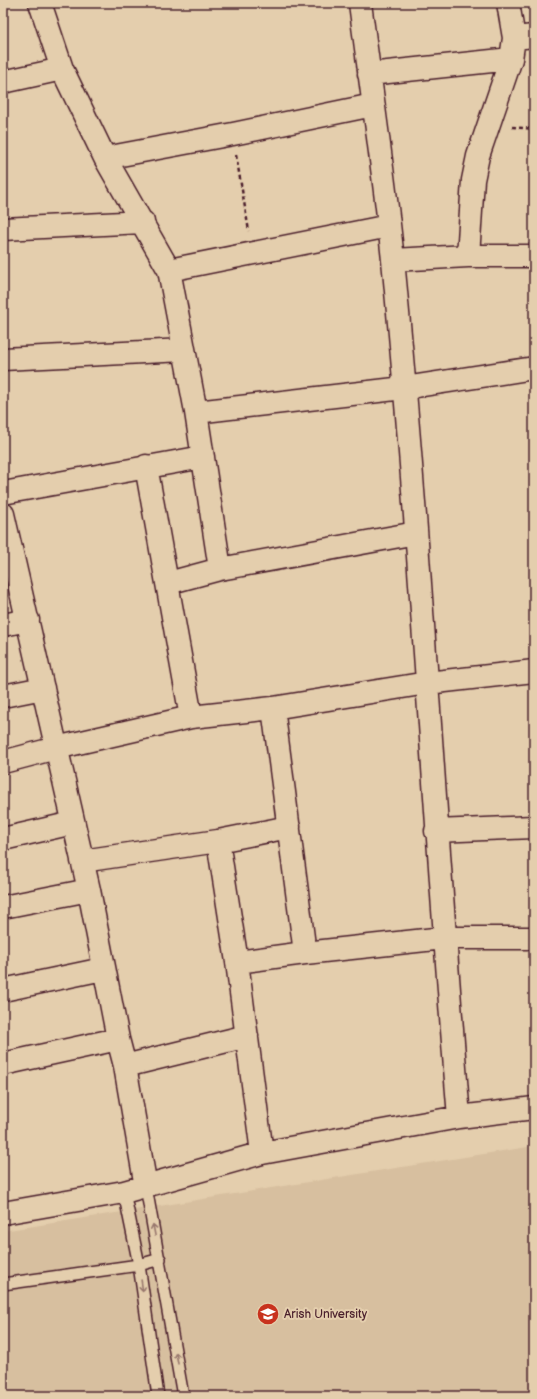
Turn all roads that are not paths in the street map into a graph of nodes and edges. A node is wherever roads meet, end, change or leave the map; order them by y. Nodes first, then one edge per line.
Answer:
1 (40, 3) edge
2 (360, 3) edge
3 (508, 3) edge
4 (524, 37) edge
5 (510, 59) junction
6 (62, 69) junction
7 (369, 74) junction
8 (3, 82) edge
9 (373, 105) junction
10 (105, 158) junction
11 (143, 222) junction
12 (389, 226) junction
13 (3, 229) edge
14 (468, 256) junction
15 (534, 256) edge
16 (393, 260) junction
17 (169, 270) junction
18 (184, 350) junction
19 (3, 359) edge
20 (534, 368) edge
21 (404, 388) junction
22 (196, 412) junction
23 (203, 457) junction
24 (146, 466) junction
25 (3, 492) edge
26 (3, 514) edge
27 (416, 532) junction
28 (8, 553) edge
29 (220, 569) junction
30 (168, 583) junction
31 (28, 620) junction
32 (3, 625) edge
33 (534, 671) edge
34 (427, 683) junction
35 (43, 688) junction
36 (3, 696) edge
37 (273, 708) junction
38 (191, 717) junction
39 (56, 748) junction
40 (3, 762) edge
41 (73, 823) junction
42 (289, 827) junction
43 (534, 827) edge
44 (436, 831) junction
45 (3, 839) edge
46 (218, 841) junction
47 (82, 861) junction
48 (89, 890) junction
49 (3, 907) edge
50 (444, 938) junction
51 (534, 938) edge
52 (305, 953) junction
53 (237, 962) junction
54 (104, 970) junction
55 (3, 990) edge
56 (247, 1036) junction
57 (118, 1039) junction
58 (3, 1064) edge
59 (125, 1066) junction
60 (534, 1108) edge
61 (459, 1118) junction
62 (262, 1153) junction
63 (146, 1187) junction
64 (124, 1192) junction
65 (3, 1213) edge
66 (160, 1260) junction
67 (139, 1265) junction
68 (3, 1284) edge
69 (158, 1396) edge
70 (183, 1396) edge

1 - 6 street
2 - 7 street
3 - 4 street
4 - 5 street
5 - 7 street
5 - 14 street
6 - 8 street
6 - 10 street
7 - 9 street
9 - 10 street
9 - 12 street
10 - 11 street
11 - 13 street
11 - 17 street
12 - 16 street
12 - 17 street
14 - 15 street
14 - 16 street
16 - 21 street
17 - 18 street
18 - 19 street
18 - 22 street
20 - 21 street
21 - 22 street
21 - 27 street
22 - 23 street
23 - 24 street
23 - 29 street
24 - 25 street
24 - 30 street
26 - 28 street
27 - 29 street
27 - 34 street
28 - 31 street
29 - 30 street
30 - 38 street
31 - 32 street
31 - 35 street
33 - 34 street
34 - 37 street
34 - 44 street
35 - 36 street
35 - 39 street
37 - 38 street
37 - 42 street
38 - 39 street
39 - 40 street
39 - 41 street
41 - 45 street
41 - 47 street
42 - 46 street
42 - 52 street
43 - 44 street
44 - 50 street
46 - 47 street
46 - 53 street
47 - 48 street
48 - 49 street
48 - 54 street
50 - 51 street
50 - 52 street
50 - 61 street
52 - 53 street
53 - 56 street
54 - 55 street
54 - 57 street
56 - 59 street
56 - 62 street
57 - 58 street
57 - 59 street
59 - 63 street
60 - 61 street
61 - 62 street
62 - 63 street
63 - 64 street
66 -> 63 lane
64 - 65 street
64 - 67 lane
66 - 67 lane
70 -> 66 lane
67 - 68 lane
67 -> 69 lane

